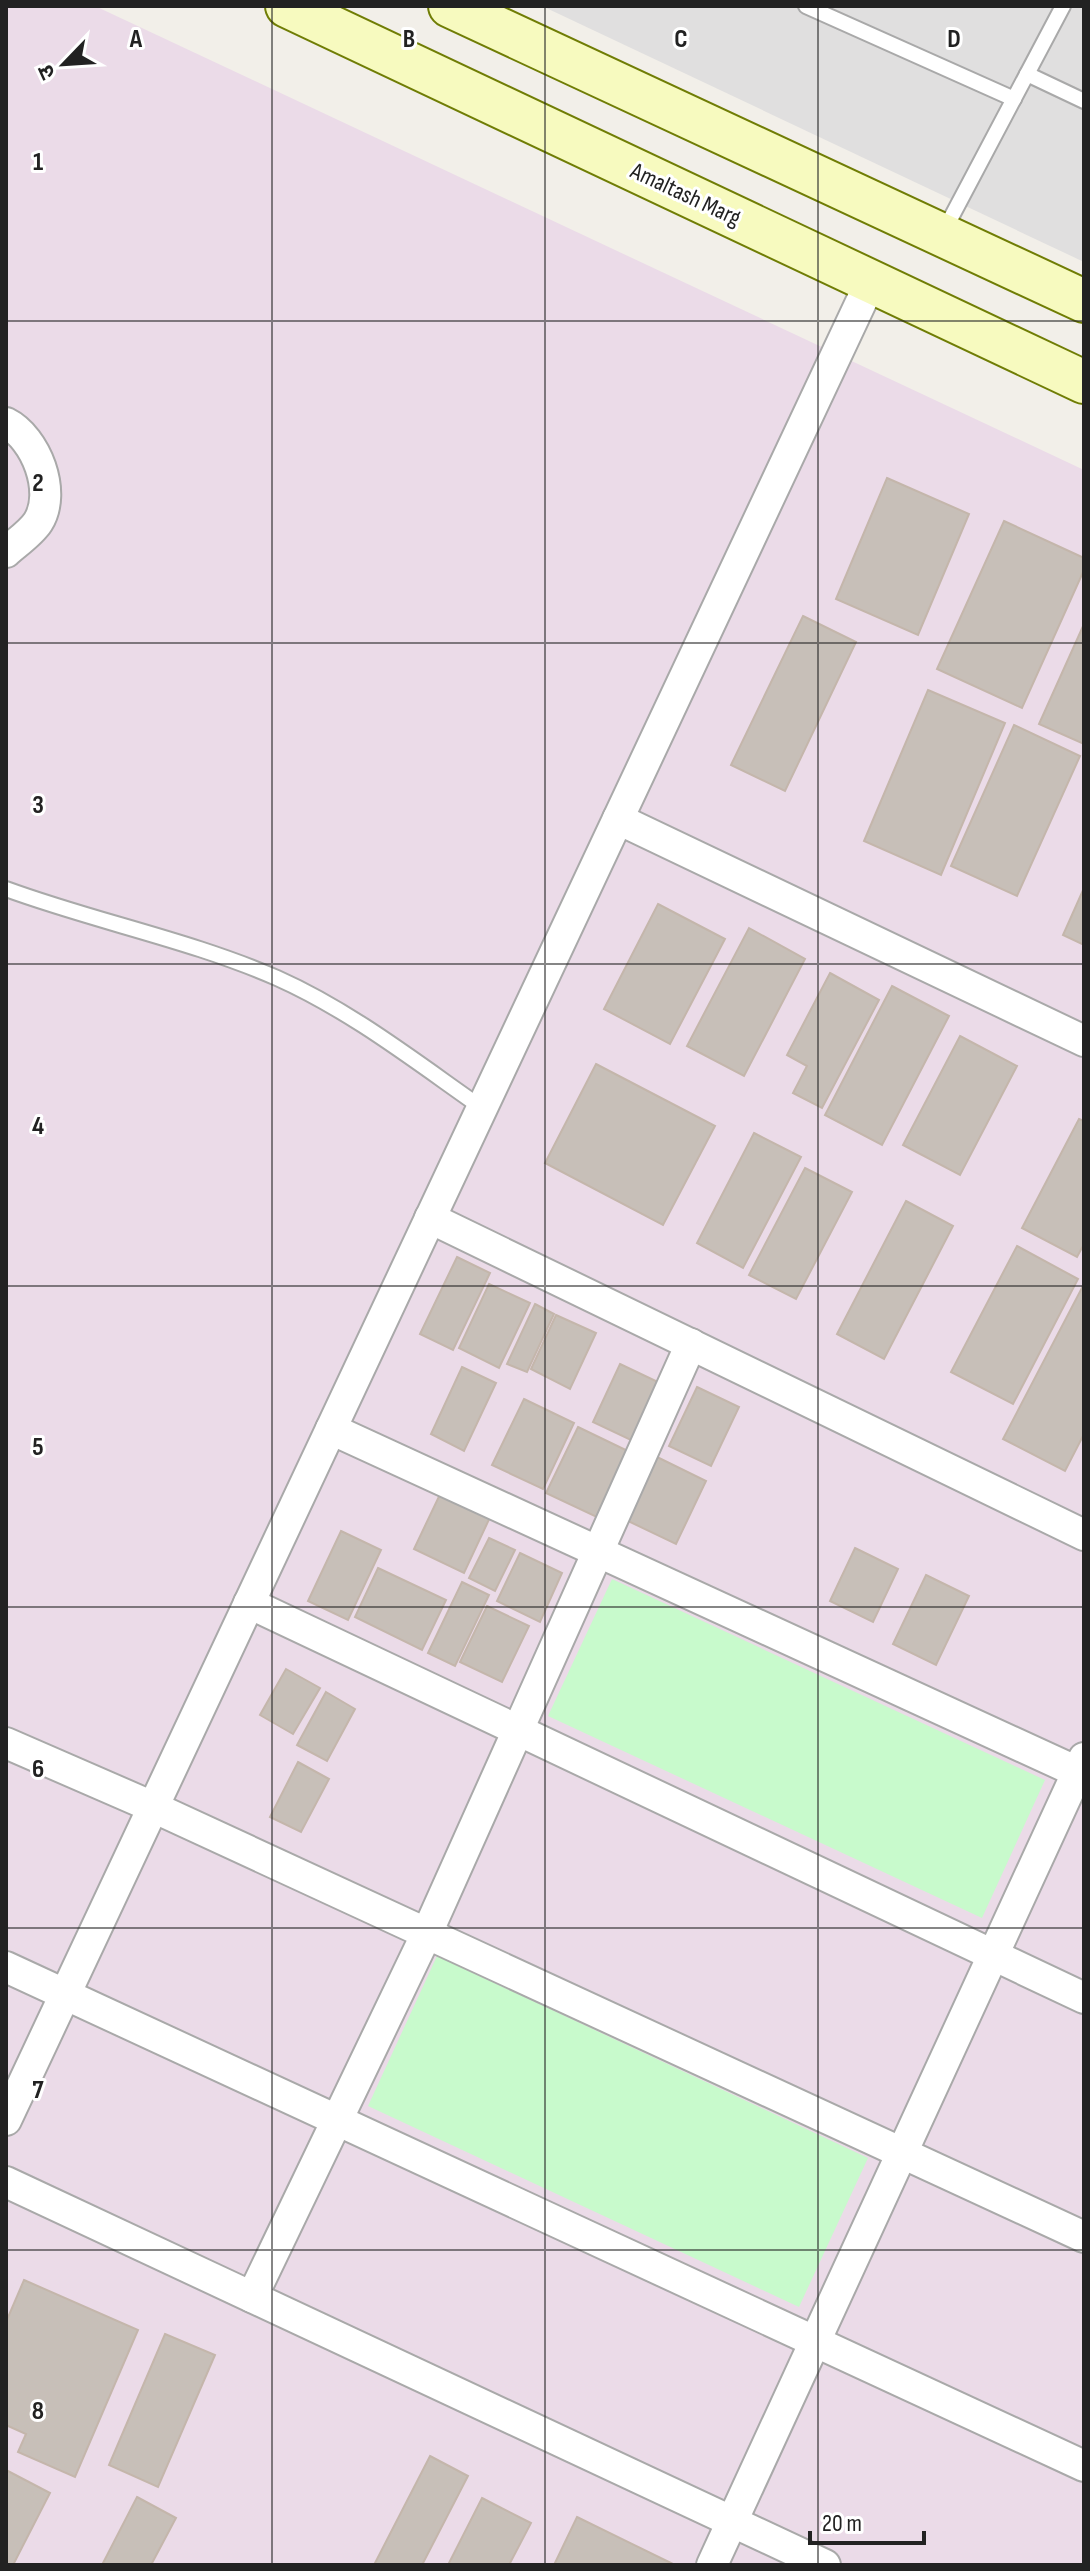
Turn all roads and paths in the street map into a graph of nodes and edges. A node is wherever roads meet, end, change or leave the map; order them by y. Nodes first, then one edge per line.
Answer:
1 (287, 6) edge
2 (450, 6) edge
3 (806, 6) edge
4 (1063, 6) edge
5 (1027, 74) junction
6 (1014, 99) junction
7 (1084, 101) edge
8 (942, 235) junction
9 (871, 281) junction
10 (1084, 301) edge
11 (1084, 382) edge
12 (6, 423) edge
13 (6, 552) edge
14 (618, 819) junction
15 (6, 889) edge
16 (1084, 1041) edge
17 (482, 1108) junction
18 (430, 1218) junction
19 (691, 1344) junction
20 (331, 1429) junction
21 (1084, 1535) edge
22 (597, 1551) junction
23 (249, 1603) junction
24 (517, 1730) junction
25 (6, 1743) edge
26 (1082, 1769) edge
27 (153, 1807) junction
28 (427, 1933) junction
29 (993, 1955) junction
30 (6, 1967) edge
31 (65, 1994) junction
32 (1084, 1998) edge
33 (6, 2120) edge
34 (339, 2121) junction
35 (902, 2152) junction
36 (6, 2182) edge
37 (1084, 2237) edge
38 (252, 2297) junction
39 (815, 2341) junction
40 (1080, 2455) edge
41 (732, 2522) junction
42 (712, 2565) edge
43 (825, 2565) edge

1 - 9 main road, Amaltash Marg
2 - 8 main road
3 - 6 lane
4 - 5 lane
5 - 6 lane
5 - 7 lane
6 - 8 lane
8 - 10 main road
9 - 11 main road, Amaltash Marg
9 - 14 street
12 - 13 street
14 - 16 street
14 - 17 street
15 - 17 lane
17 - 18 street
18 - 19 street
18 - 20 street
19 - 21 street
19 - 22 street
20 - 22 street
20 - 23 street
22 - 24 street
22 - 26 street
23 - 24 street
23 - 27 street
24 - 28 street
24 - 29 street
25 - 27 street
26 - 29 street
27 - 28 street
27 - 31 street
28 - 34 street
28 - 35 street
29 - 32 street
29 - 35 street
30 - 31 street
31 - 33 street
31 - 34 street
34 - 38 street
34 - 39 street
35 - 37 street
35 - 39 street
36 - 38 street
38 - 41 street
39 - 40 street
39 - 41 street
41 - 42 street
41 - 43 street

